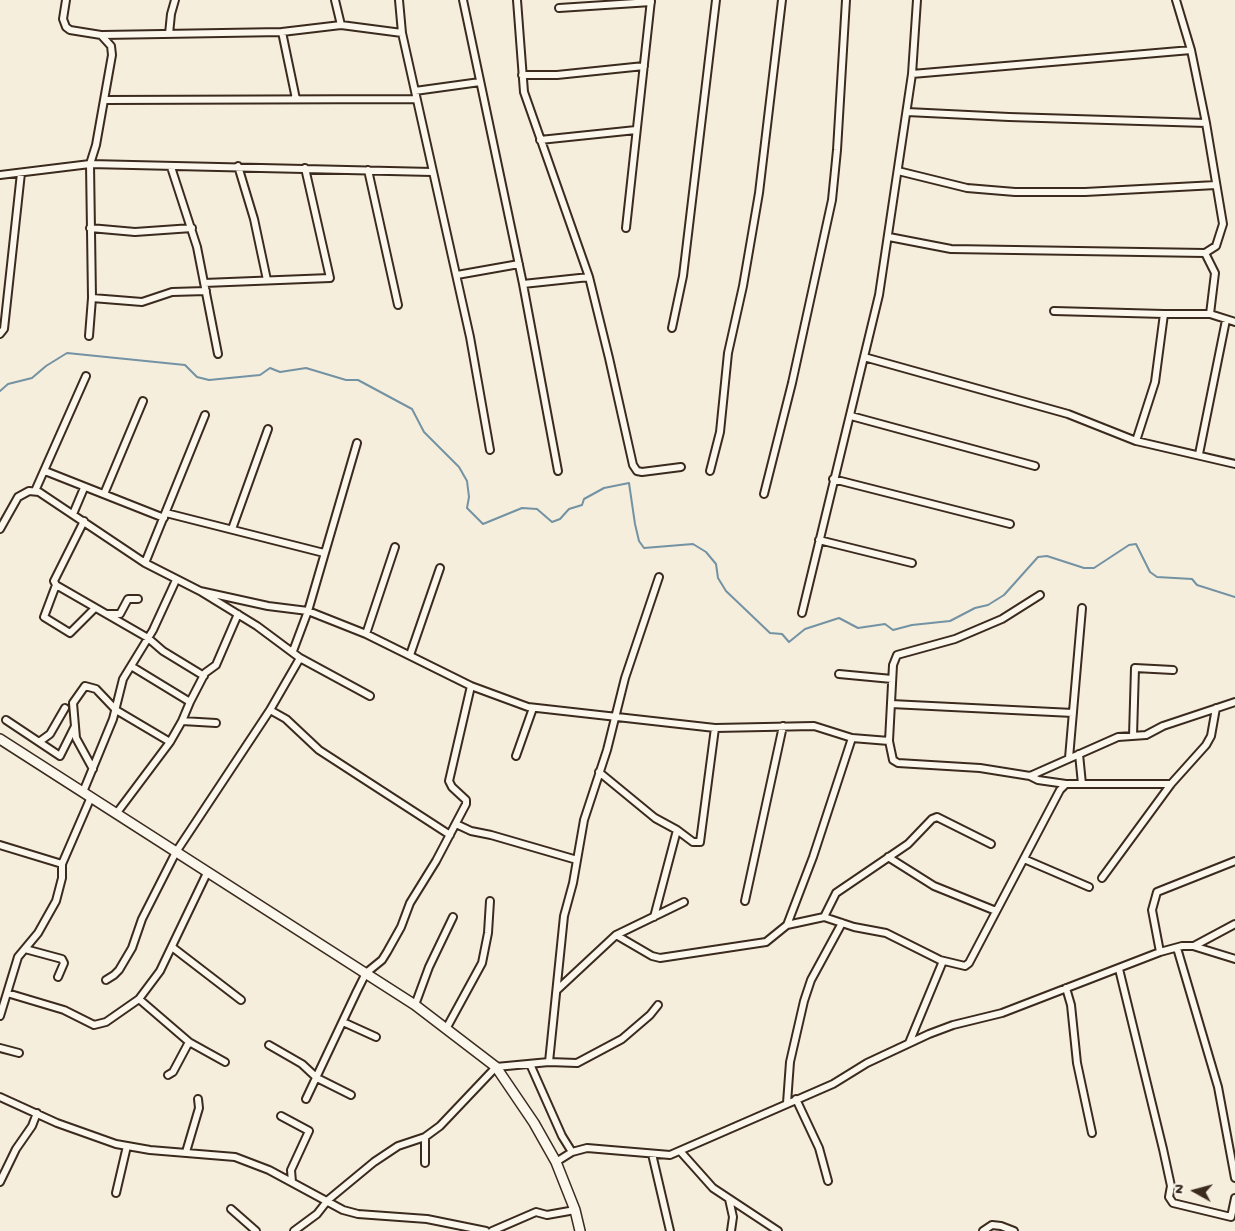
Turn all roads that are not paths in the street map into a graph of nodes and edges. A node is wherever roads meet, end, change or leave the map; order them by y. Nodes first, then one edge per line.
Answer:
1 (66, 0) edge
2 (175, 0) edge
3 (335, 0) edge
4 (399, 0) edge
5 (463, 0) edge
6 (517, 0) edge
7 (716, 0) edge
8 (782, 0) edge
9 (846, 0) edge
10 (917, 0) edge
11 (1176, 0) edge
12 (651, 1) edge
13 (559, 8) dead end
14 (341, 25) junction
15 (282, 32) junction
16 (402, 32) junction
17 (169, 34) junction
18 (101, 35) junction
19 (1191, 50) junction
20 (644, 66) junction
21 (912, 74) junction
22 (522, 75) junction
23 (480, 82) junction
24 (415, 91) junction
25 (416, 99) junction
26 (104, 100) junction
27 (296, 100) junction
28 (906, 112) junction
29 (1206, 123) junction
30 (636, 130) junction
31 (540, 140) junction
32 (90, 164) junction
33 (238, 166) junction
34 (171, 167) junction
35 (305, 168) junction
36 (368, 170) junction
37 (898, 171) junction
38 (21, 172) junction
39 (432, 172) junction
40 (0, 175) edge
41 (1216, 185) junction
42 (90, 228) junction
43 (192, 228) junction
44 (626, 228) dead end
45 (890, 237) junction
46 (1205, 253) junction
47 (519, 264) junction
48 (457, 275) junction
49 (589, 277) junction
50 (267, 280) junction
51 (204, 283) junction
52 (523, 284) junction
53 (206, 291) junction
54 (92, 298) junction
55 (398, 305) dead end
56 (1054, 311) dead end
57 (1164, 314) junction
58 (1210, 314) junction
59 (1226, 320) junction
60 (1235, 322) edge
61 (672, 328) dead end
62 (0, 334) edge
63 (89, 336) dead end
64 (218, 354) dead end
65 (864, 357) junction
66 (86, 376) dead end
67 (143, 401) dead end
68 (205, 415) dead end
69 (851, 416) junction
70 (268, 429) dead end
71 (1136, 441) junction
72 (357, 443) dead end
73 (490, 450) dead end
74 (1199, 454) junction
75 (1235, 464) edge
76 (1035, 466) dead end
77 (681, 468) dead end
78 (45, 471) junction
79 (558, 471) dead end
80 (710, 471) dead end
81 (833, 479) junction
82 (84, 488) junction
83 (35, 491) junction
84 (104, 494) junction
85 (764, 494) dead end
86 (74, 514) junction
87 (165, 515) junction
88 (84, 521) junction
89 (1010, 524) dead end
90 (0, 529) edge
91 (232, 529) junction
92 (819, 540) junction
93 (396, 547) dead end
94 (324, 553) junction
95 (145, 563) junction
96 (912, 563) dead end
97 (440, 568) dead end
98 (659, 577) dead end
99 (176, 580) junction
100 (56, 586) junction
101 (200, 591) junction
102 (1040, 595) dead end
103 (138, 599) dead end
104 (95, 608) junction
105 (1082, 608) dead end
106 (308, 611) junction
107 (802, 613) dead end
108 (106, 614) junction
109 (238, 614) junction
110 (366, 634) junction
111 (148, 638) junction
112 (294, 652) junction
113 (410, 655) junction
114 (300, 658) junction
115 (131, 666) junction
116 (1173, 670) dead end
117 (839, 674) dead end
118 (204, 676) junction
119 (892, 679) junction
120 (471, 686) junction
121 (370, 696) dead end
122 (190, 702) junction
123 (1235, 702) edge
124 (891, 704) junction
125 (66, 708) dead end
126 (533, 708) junction
127 (1216, 708) junction
128 (116, 710) junction
129 (270, 710) junction
130 (1073, 712) junction
131 (615, 717) junction
132 (6, 720) dead end
133 (182, 721) junction
134 (216, 723) dead end
135 (75, 725) junction
136 (783, 726) junction
137 (714, 728) junction
138 (1133, 736) junction
139 (852, 738) junction
140 (0, 739) edge
141 (889, 741) junction
142 (39, 742) junction
143 (170, 742) junction
144 (1079, 754) junction
145 (516, 756) dead end
146 (1069, 758) junction
147 (92, 769) junction
148 (600, 772) junction
149 (1030, 776) junction
150 (1066, 784) junction
151 (1082, 784) junction
152 (1171, 784) junction
153 (87, 795) junction
154 (116, 814) junction
155 (456, 824) junction
156 (677, 830) junction
157 (450, 835) junction
158 (991, 844) dead end
159 (0, 845) edge
160 (176, 852) junction
161 (888, 857) junction
162 (1024, 859) junction
163 (577, 860) junction
164 (1235, 861) edge
165 (62, 864) junction
166 (207, 873) junction
167 (1102, 878) dead end
168 (1089, 887) dead end
169 (490, 901) dead end
170 (745, 901) dead end
171 (684, 902) dead end
172 (996, 912) junction
173 (453, 917) dead end
174 (654, 917) junction
175 (824, 917) junction
176 (842, 923) junction
177 (1235, 924) edge
178 (786, 925) junction
179 (616, 935) junction
180 (1192, 946) junction
181 (172, 947) junction
182 (1177, 948) junction
183 (25, 949) junction
184 (1160, 952) junction
185 (1235, 960) edge
186 (943, 961) junction
187 (1118, 969) junction
188 (366, 973) junction
189 (58, 977) dead end
190 (106, 980) dead end
191 (1066, 988) junction
192 (557, 990) junction
193 (7, 992) junction
194 (139, 999) junction
195 (241, 1000) dead end
196 (415, 1005) junction
197 (658, 1005) dead end
198 (0, 1016) edge
199 (343, 1022) junction
200 (446, 1029) junction
201 (376, 1037) dead end
202 (189, 1042) junction
203 (909, 1043) junction
204 (268, 1045) dead end
205 (0, 1048) edge
206 (19, 1053) dead end
207 (225, 1062) dead end
208 (548, 1062) junction
209 (530, 1064) junction
210 (496, 1067) junction
211 (168, 1076) dead end
212 (317, 1078) junction
213 (351, 1095) dead end
214 (0, 1096) edge
215 (198, 1099) dead end
216 (306, 1099) dead end
217 (796, 1100) junction
218 (786, 1103) junction
219 (37, 1113) junction
220 (281, 1116) dead end
221 (1092, 1133) dead end
222 (425, 1137) junction
223 (127, 1146) junction
224 (680, 1151) junction
225 (186, 1152) junction
226 (572, 1152) junction
227 (652, 1154) junction
228 (556, 1162) junction
229 (425, 1163) dead end
230 (1235, 1178) edge
231 (828, 1181) dead end
232 (0, 1182) edge
233 (292, 1182) junction
234 (116, 1193) dead end
235 (1235, 1198) edge
236 (729, 1199) junction
237 (328, 1200) junction
238 (231, 1209) dead end
239 (575, 1210) junction
240 (774, 1230) edge
241 (256, 1231) edge
242 (294, 1231) edge
243 (486, 1231) edge
244 (492, 1231) edge
245 (580, 1231) edge
246 (670, 1231) edge
247 (731, 1231) edge
248 (984, 1231) edge
249 (1014, 1231) edge

1 - 18 street
2 - 17 street
3 - 14 street
4 - 16 street
5 - 23 street
6 - 22 street
7 - 61 street
8 - 80 street
9 - 85 street
10 - 21 street
11 - 19 street
12 - 13 street
12 - 20 street
14 - 15 street
14 - 16 street
15 - 17 street
15 - 27 street
16 - 24 street
17 - 18 street
18 - 26 street
19 - 21 street
19 - 29 street
20 - 22 street
20 - 30 street
21 - 28 street
22 - 31 street
23 - 24 street
23 - 47 street
24 - 25 street
25 - 27 street
25 - 39 street
26 - 27 street
26 - 32 street
28 - 29 street
28 - 37 street
29 - 41 street
30 - 31 street
30 - 44 street
31 - 49 street
32 - 34 street
32 - 38 street
32 - 42 street
33 - 34 street
33 - 35 street
33 - 50 street
34 - 43 street
35 - 36 street
35 - 50 street
36 - 39 street
36 - 55 street
37 - 41 street
37 - 45 street
38 - 40 street
38 - 62 street
39 - 48 street
41 - 46 street
42 - 43 street
42 - 54 street
43 - 51 street
45 - 46 street
45 - 65 street
46 - 58 street
47 - 48 street
47 - 52 street
48 - 73 street
49 - 52 street
49 - 77 street
50 - 51 street
51 - 53 street
52 - 79 street
53 - 54 street
53 - 64 street
54 - 63 street
56 - 57 street
57 - 58 street
57 - 71 street
58 - 59 street
59 - 60 street
59 - 74 street
65 - 69 street
65 - 71 street
66 - 78 street
67 - 84 street
68 - 87 street
69 - 76 street
69 - 81 street
70 - 91 street
71 - 74 street
72 - 94 street
74 - 75 street
78 - 82 street
78 - 83 street
81 - 89 street
81 - 92 street
82 - 84 street
82 - 86 street
83 - 86 street
83 - 90 street
84 - 87 street
86 - 88 street
87 - 91 street
87 - 95 street
88 - 95 street
88 - 100 street
91 - 94 street
92 - 96 street
92 - 107 street
93 - 110 street
94 - 106 street
95 - 99 street
97 - 113 street
98 - 131 street
99 - 101 street
99 - 111 street
100 - 104 street
100 - 104 street
101 - 106 street
101 - 109 street
102 - 119 street
103 - 108 street
104 - 108 street
105 - 130 street
106 - 110 street
106 - 112 street
108 - 111 street
109 - 112 street
109 - 118 street
110 - 113 street
111 - 115 street
111 - 118 street
112 - 114 street
113 - 120 street
114 - 121 street
114 - 129 street
115 - 122 street
115 - 128 street
116 - 138 street
117 - 119 street
118 - 122 street
119 - 124 street
120 - 126 street
120 - 155 street
122 - 133 street
123 - 127 street
124 - 130 street
124 - 141 street
125 - 142 street
126 - 131 street
126 - 145 street
127 - 138 street
127 - 152 street
128 - 135 street
128 - 143 street
128 - 147 street
129 - 157 street
129 - 160 street
130 - 146 street
131 - 137 street
131 - 148 street
132 - 142 street
133 - 134 street
133 - 143 street
135 - 142 street
135 - 147 street
136 - 137 street
136 - 139 street
136 - 170 street
137 - 156 street
138 - 144 street
139 - 141 street
139 - 178 street
140 - 153 street
141 - 149 street
143 - 154 street
144 - 146 street
144 - 151 street
146 - 149 street
147 - 153 street
148 - 156 street
148 - 163 street
149 - 150 street
150 - 151 street
150 - 162 street
151 - 152 street
152 - 167 street
153 - 154 street
153 - 165 street
154 - 160 street
155 - 157 street
155 - 163 street
156 - 174 street
157 - 188 street
158 - 161 street
159 - 165 street
160 - 166 street
160 - 190 street
161 - 172 street
161 - 175 street
162 - 168 street
162 - 172 street
163 - 192 street
164 - 184 street
165 - 183 street
166 - 181 street
166 - 188 street
169 - 200 street
171 - 174 street
172 - 186 street
173 - 196 street
174 - 179 street
175 - 176 street
175 - 178 street
176 - 186 street
176 - 218 street
177 - 180 street
178 - 179 street
179 - 192 street
180 - 182 street
180 - 185 street
181 - 194 street
181 - 195 street
182 - 184 street
182 - 230 street
183 - 189 street
183 - 193 street
184 - 187 street
186 - 203 street
187 - 191 street
187 - 235 street
188 - 196 street
188 - 199 street
191 - 203 street
191 - 221 street
192 - 208 street
193 - 194 street
193 - 198 street
194 - 202 street
196 - 200 street
197 - 208 street
199 - 201 street
199 - 212 street
200 - 210 street
202 - 207 street
202 - 211 street
203 - 217 street
204 - 212 street
205 - 206 street
208 - 209 street
209 - 210 street
209 - 226 street
210 - 222 street
210 - 228 street
212 - 213 street
212 - 216 street
214 - 219 street
215 - 225 street
217 - 218 street
217 - 231 street
218 - 224 street
219 - 223 street
219 - 232 street
220 - 233 street
222 - 229 street
222 - 237 street
223 - 225 street
223 - 234 street
224 - 227 street
224 - 236 street
225 - 233 street
226 - 227 street
226 - 228 street
227 - 246 street
228 - 239 street
233 - 237 street
236 - 240 street
236 - 247 street
237 - 242 street
237 - 243 street
238 - 241 street
239 - 244 street
239 - 245 street
248 - 249 street

